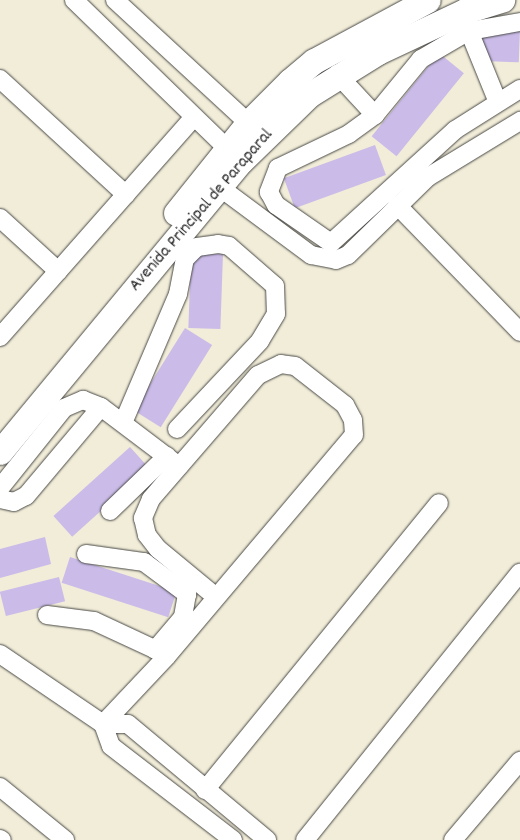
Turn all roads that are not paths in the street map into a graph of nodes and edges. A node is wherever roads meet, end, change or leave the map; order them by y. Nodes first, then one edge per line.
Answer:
1 (74, 0) edge
2 (115, 0) edge
3 (428, 0) edge
4 (502, 0) edge
5 (520, 22) edge
6 (469, 32) junction
7 (337, 74) junction
8 (0, 78) edge
9 (520, 89) edge
10 (497, 100) junction
11 (374, 115) junction
12 (194, 117) junction
13 (520, 121) edge
14 (256, 130) junction
15 (234, 155) junction
16 (212, 182) junction
17 (126, 195) junction
18 (397, 205) junction
19 (0, 218) edge
20 (58, 271) junction
21 (520, 332) edge
22 (0, 337) edge
23 (212, 394) junction
24 (101, 406) junction
25 (230, 408) junction
26 (123, 423) junction
27 (0, 430) edge
28 (177, 430) dead end
29 (0, 452) edge
30 (173, 461) junction
31 (0, 488) edge
32 (0, 499) edge
33 (439, 503) dead end
34 (110, 511) dead end
35 (86, 554) dead end
36 (520, 573) edge
37 (216, 597) junction
38 (47, 616) dead end
39 (161, 653) junction
40 (0, 654) edge
41 (104, 724) junction
42 (520, 761) edge
43 (0, 788) edge
44 (205, 790) junction
45 (65, 840) edge
46 (233, 840) edge
47 (267, 840) edge
48 (305, 840) edge
49 (453, 840) edge

1 - 12 street
2 - 14 street
3 - 14 street, Avenida Principal de Paraparal
4 - 7 street, Avenida Principal de Paraparal
5 - 6 street
6 - 10 street
6 - 11 street
7 - 11 street
7 - 14 street, Avenida Principal de Paraparal
8 - 17 street
9 - 10 street
10 - 11 street
12 - 15 street
12 - 17 street
13 - 18 street
14 - 15 street, Avenida Principal de Paraparal
15 - 16 street, Avenida Principal de Paraparal
16 - 18 street
16 - 27 street, Avenida Principal de Paraparal
16 - 29 street, Avenida Principal de Paraparal
17 - 20 street
18 - 21 street
19 - 20 street
20 - 22 street
23 - 25 street
23 - 26 street
23 - 28 street
24 - 26 street
24 - 31 street
24 - 32 street
25 - 30 street
25 - 37 street
26 - 30 street
30 - 34 street
30 - 37 street
33 - 44 street
35 - 39 street
36 - 48 street
37 - 39 street
38 - 39 street
39 - 41 street
40 - 41 street
41 - 44 street
41 - 46 street
42 - 49 street
43 - 45 street
44 - 47 street

